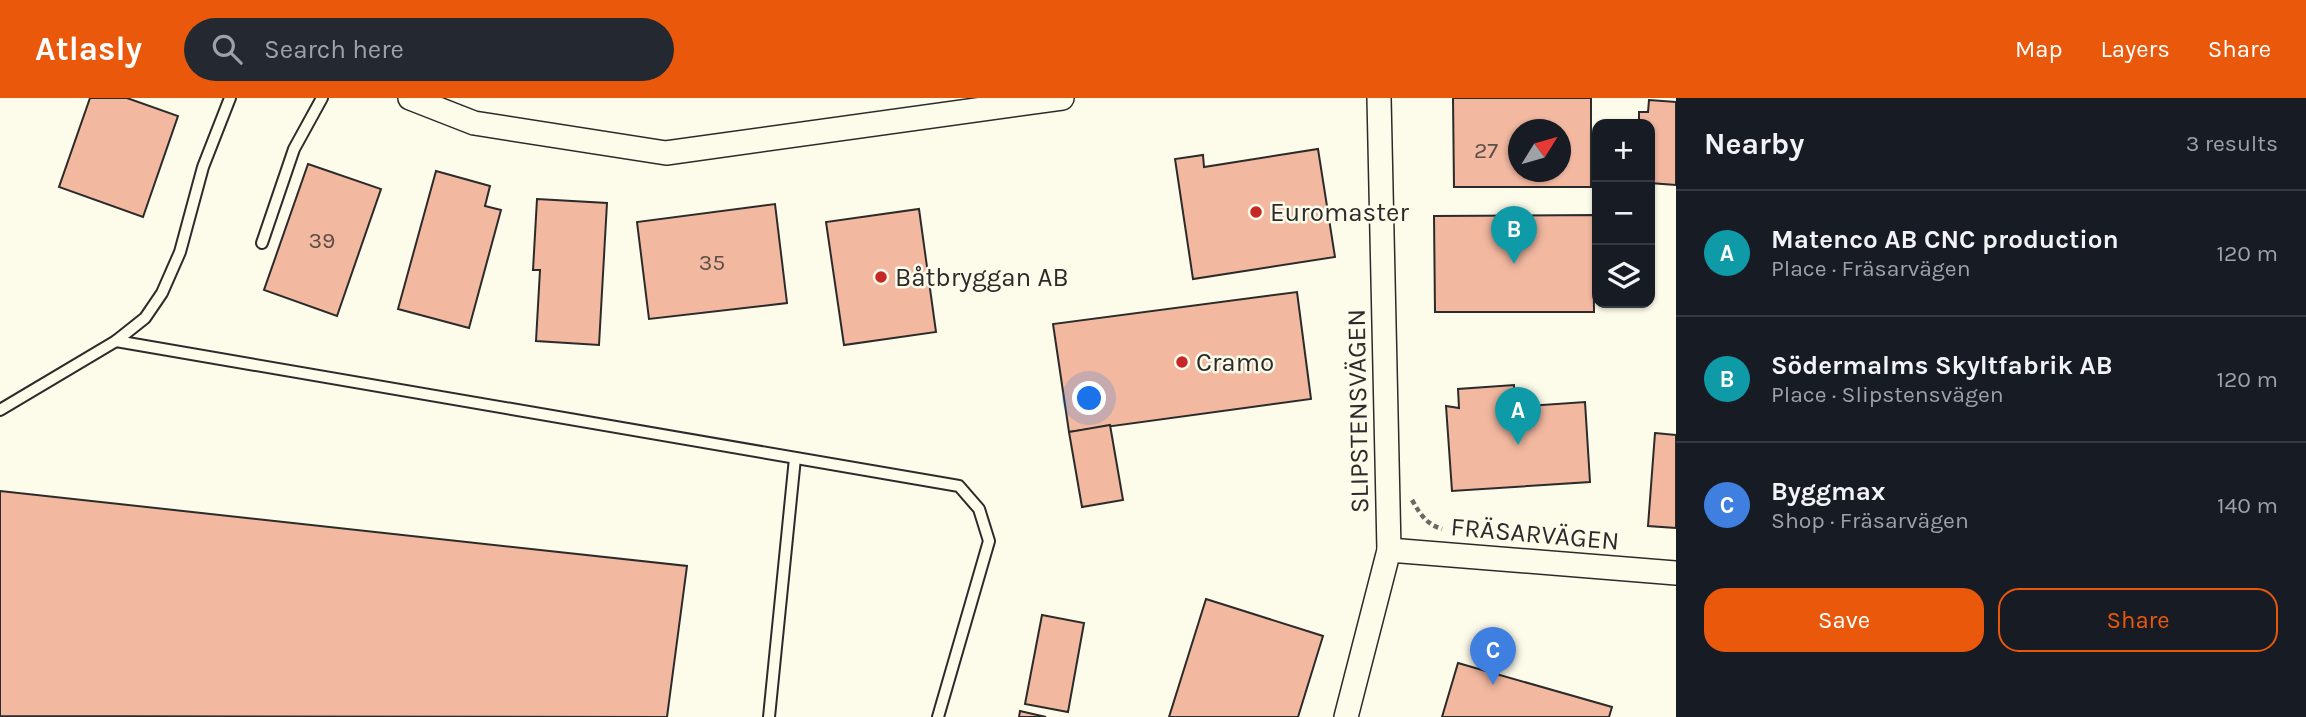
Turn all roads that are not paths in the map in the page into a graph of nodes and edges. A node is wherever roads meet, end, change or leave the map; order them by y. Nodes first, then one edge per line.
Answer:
1 (230, 98) edge
2 (323, 98) edge
3 (410, 98) edge
4 (1062, 98) edge
5 (1379, 98) edge
6 (262, 243) dead end
7 (116, 341) junction
8 (0, 410) edge
9 (795, 458) junction
10 (1390, 550) junction
11 (1676, 573) edge
12 (769, 717) edge
13 (938, 717) edge
14 (1346, 717) edge

1 - 7 lane
2 - 6 lane
3 - 4 street
5 - 10 street, SLIPSTENSVÄGEN
7 - 8 lane
7 - 9 lane
9 - 12 lane
9 - 13 lane
10 - 11 street, FRÄSARVÄGEN
10 - 14 street, SLIPSTENSVÄGEN

